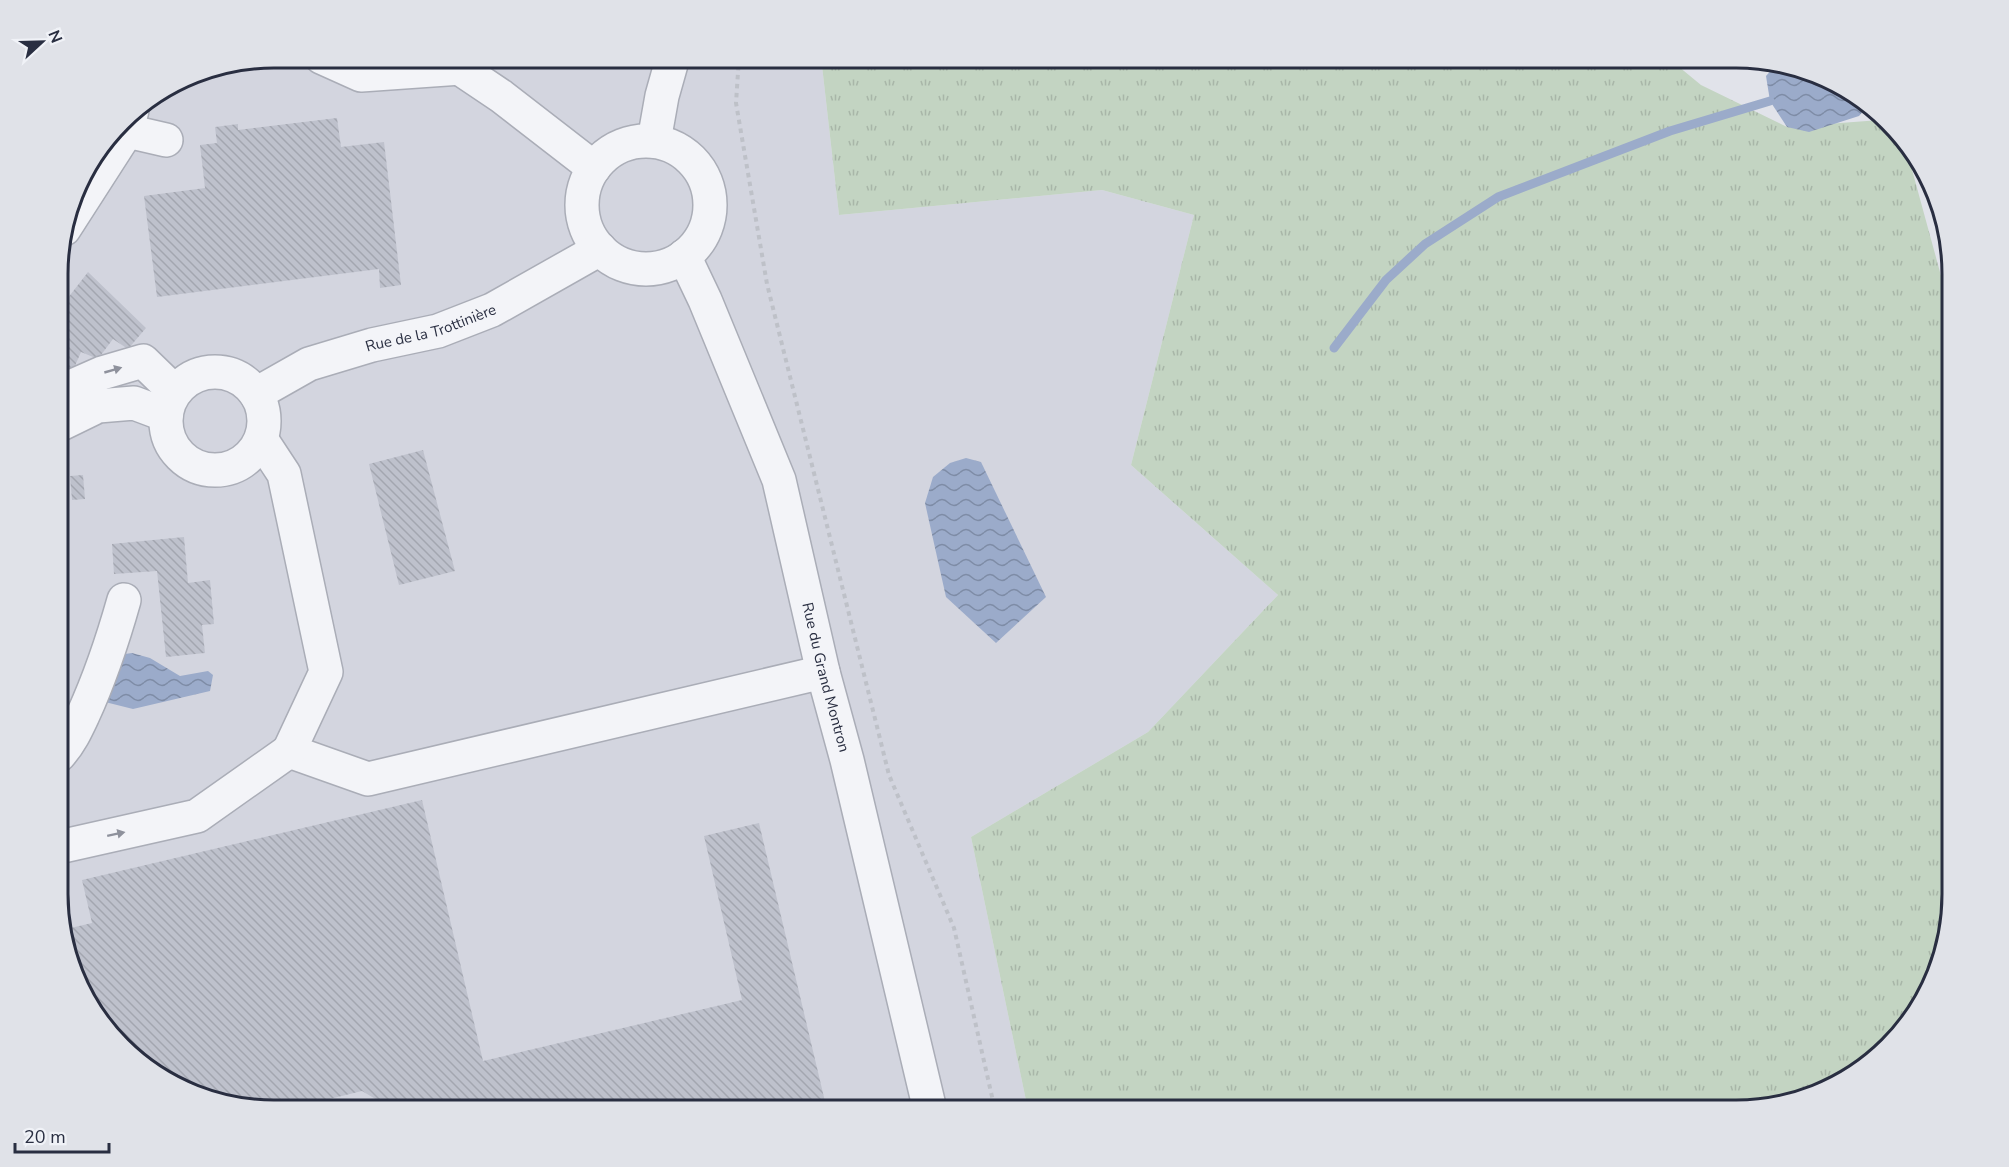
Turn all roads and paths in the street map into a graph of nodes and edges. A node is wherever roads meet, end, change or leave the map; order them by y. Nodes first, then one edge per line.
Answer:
1 (345, 68) edge
2 (414, 68) edge
3 (459, 68) edge
4 (670, 68) edge
5 (738, 68) edge
6 (134, 123) edge
7 (121, 136) edge
8 (166, 140) dead end
9 (654, 141) junction
10 (594, 168) junction
11 (80, 203) edge
12 (600, 249) junction
13 (684, 256) junction
14 (68, 388) edge
15 (256, 394) junction
16 (171, 404) junction
17 (68, 421) edge
18 (261, 439) junction
19 (124, 600) dead end
20 (823, 672) junction
21 (68, 746) edge
22 (288, 751) junction
23 (68, 845) edge
24 (928, 1100) edge
25 (993, 1100) edge

1 - 2 street
3 - 10 street
4 - 9 street
5 - 25 path
6 - 8 street
7 - 11 street
9 - 10 street
9 - 13 street
10 - 12 street
12 - 13 street
12 - 15 street, Rue de la Trottinière
13 - 20 street, Rue du Grand Montron
14 -> 16 street
15 - 16 street
15 - 18 street
16 - 17 street
16 - 18 street
18 - 22 street
19 - 21 street
20 - 22 street
20 - 24 street, Rue du Grand Montron
23 -> 22 street

